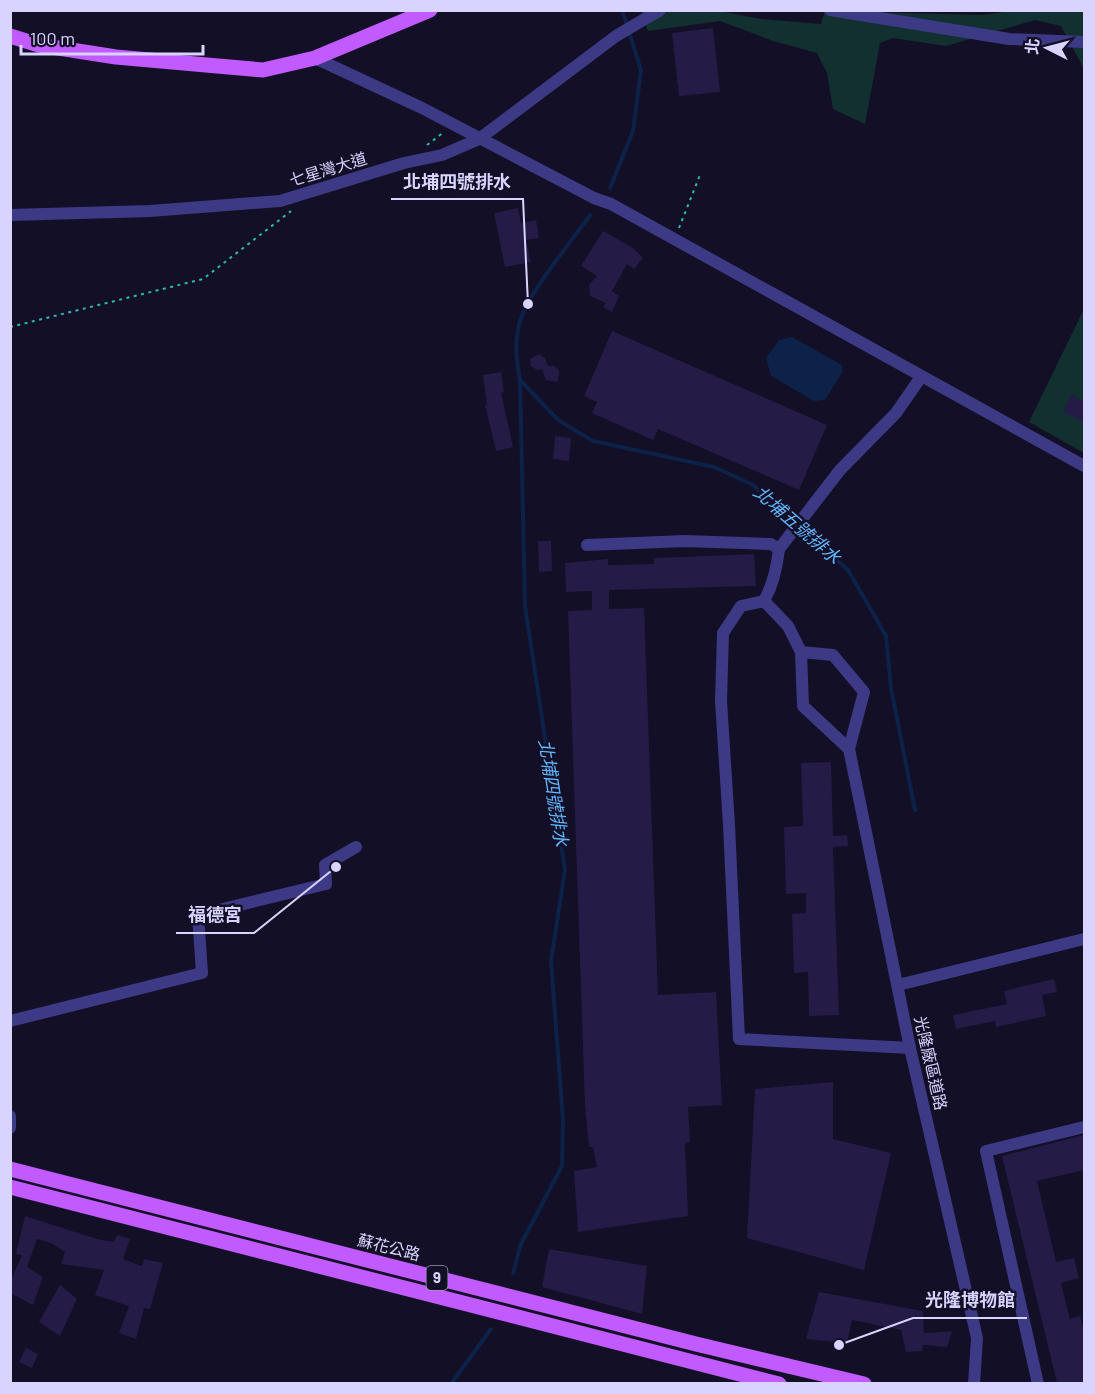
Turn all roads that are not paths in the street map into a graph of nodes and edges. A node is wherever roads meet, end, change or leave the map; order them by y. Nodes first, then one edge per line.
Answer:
1 (430, 10) edge
2 (660, 10) edge
3 (830, 10) edge
4 (10, 36) edge
5 (1084, 42) edge
6 (315, 58) junction
7 (479, 139) junction
8 (10, 215) edge
9 (921, 377) junction
10 (1084, 466) edge
11 (587, 544) dead end
12 (778, 549) junction
13 (764, 601) junction
14 (801, 652) junction
15 (849, 749) junction
16 (356, 847) dead end
17 (1084, 939) edge
18 (898, 985) junction
19 (10, 1021) edge
20 (910, 1048) junction
21 (10, 1116) edge
22 (1084, 1127) edge
23 (10, 1128) edge
24 (10, 1169) edge
25 (10, 1187) edge
26 (178, 1212) junction
27 (174, 1228) junction
28 (779, 1383) edge
29 (864, 1383) edge
30 (975, 1383) edge
31 (1038, 1383) edge

1 - 6 main road
2 - 7 street, 七星灣大道
3 - 5 street
4 - 6 main road
6 - 7 street
7 - 8 street, 七星灣大道
7 - 9 street
9 - 10 street
9 - 12 street
11 - 12 street
12 - 13 street
13 - 14 street
13 - 20 street
14 - 15 street
14 - 15 street, 光隆廠區道路
15 - 18 street, 光隆廠區道路
16 - 19 street
17 - 18 street
18 - 20 street, 光隆廠區道路
20 - 30 street, 光隆廠區道路
21 - 23 street
22 - 31 street
24 - 26 main road, 蘇花公路 / 9
25 - 27 main road, 9
26 - 27 main road
26 - 29 main road, 蘇花公路 / 9
27 - 28 main road, 9

